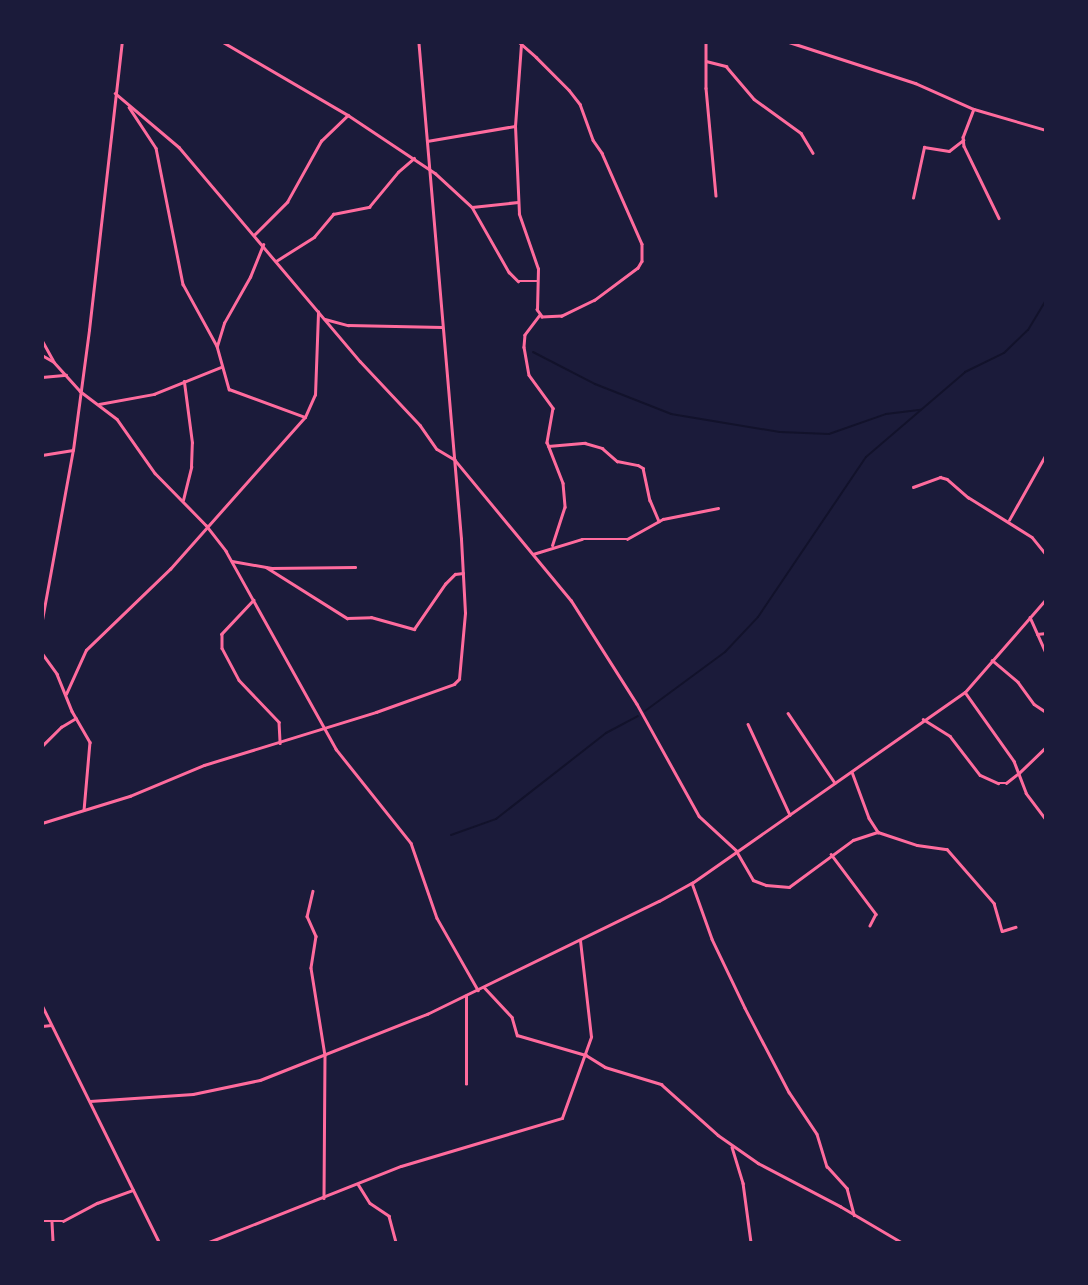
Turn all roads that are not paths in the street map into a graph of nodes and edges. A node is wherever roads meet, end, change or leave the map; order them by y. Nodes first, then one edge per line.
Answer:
1 (122, 42) edge
2 (224, 42) edge
3 (418, 42) edge
4 (706, 42) edge
5 (789, 42) edge
6 (520, 44) edge
7 (706, 61) junction
8 (115, 93) junction
9 (127, 104) junction
10 (974, 109) junction
11 (348, 115) junction
12 (515, 126) junction
13 (1046, 130) edge
14 (963, 140) junction
15 (427, 141) junction
16 (813, 153) dead end
17 (415, 158) junction
18 (429, 169) junction
19 (716, 196) dead end
20 (913, 198) dead end
21 (518, 202) junction
22 (472, 207) junction
23 (999, 218) dead end
24 (254, 235) junction
25 (263, 245) junction
26 (276, 261) junction
27 (538, 280) junction
28 (318, 312) junction
29 (540, 315) junction
30 (323, 318) junction
31 (442, 327) junction
32 (42, 340) edge
33 (217, 346) junction
34 (42, 355) edge
35 (54, 362) junction
36 (221, 367) junction
37 (66, 375) junction
38 (42, 377) edge
39 (184, 382) junction
40 (80, 391) junction
41 (97, 404) junction
42 (305, 417) junction
43 (548, 446) junction
44 (73, 450) junction
45 (1046, 454) edge
46 (42, 455) edge
47 (455, 460) junction
48 (913, 486) dead end
49 (182, 500) junction
50 (718, 508) dead end
51 (1009, 520) junction
52 (659, 521) junction
53 (206, 525) junction
54 (553, 545) junction
55 (532, 554) junction
56 (1046, 554) edge
57 (232, 562) junction
58 (266, 567) junction
59 (355, 567) dead end
60 (463, 573) junction
61 (1046, 599) edge
62 (254, 600) junction
63 (1030, 617) junction
64 (42, 620) edge
65 (1046, 633) edge
66 (1038, 634) junction
67 (42, 653) edge
68 (1046, 653) edge
69 (992, 660) junction
70 (965, 692) junction
71 (66, 694) junction
72 (1046, 712) edge
73 (788, 713) dead end
74 (76, 718) junction
75 (923, 719) junction
76 (748, 724) dead end
77 (324, 728) junction
78 (280, 743) junction
79 (42, 746) edge
80 (1046, 747) edge
81 (852, 772) junction
82 (1019, 773) junction
83 (835, 783) junction
84 (84, 810) junction
85 (790, 815) junction
86 (1046, 820) edge
87 (42, 823) edge
88 (878, 832) junction
89 (736, 850) junction
90 (830, 854) junction
91 (692, 883) junction
92 (313, 891) dead end
93 (870, 926) dead end
94 (1015, 927) dead end
95 (580, 941) junction
96 (484, 987) junction
97 (478, 990) junction
98 (466, 996) junction
99 (42, 1005) edge
100 (51, 1025) junction
101 (42, 1026) edge
102 (324, 1055) junction
103 (586, 1055) junction
104 (466, 1084) dead end
105 (90, 1100) junction
106 (731, 1145) junction
107 (357, 1184) junction
108 (133, 1190) junction
109 (324, 1198) junction
110 (854, 1215) junction
111 (42, 1221) edge
112 (52, 1222) junction
113 (53, 1242) edge
114 (159, 1242) edge
115 (209, 1242) edge
116 (396, 1242) edge
117 (751, 1242) edge
118 (901, 1242) edge

1 - 8 street
2 - 11 street
3 - 15 street
4 - 7 street
5 - 10 street
6 - 12 street
6 - 29 street
7 - 16 street
7 - 19 street
8 - 9 street
8 - 40 street
9 - 24 street
9 - 33 street
10 - 13 street
10 - 14 street
11 - 17 street
11 - 24 street
12 - 15 street
12 - 21 street
14 - 20 street
14 - 23 street
15 - 18 street
17 - 18 street
17 - 26 street
18 - 22 street
18 - 31 street
21 - 22 street
21 - 27 street
22 - 27 street
24 - 25 street
25 - 26 street
25 - 33 street
26 - 28 street
27 - 29 street
28 - 30 street
28 - 42 street
29 - 43 street
30 - 31 street
30 - 47 street
31 - 47 street
32 - 35 street
33 - 36 street
34 - 35 street
35 - 37 street
36 - 39 street
36 - 42 street
37 - 38 street
37 - 40 street
39 - 41 street
39 - 49 street
40 - 41 street
40 - 44 street
41 - 49 street
42 - 53 street
43 - 52 street
43 - 54 street
44 - 46 street
44 - 64 street
45 - 51 street
47 - 55 street
47 - 60 street
48 - 51 street
49 - 53 street
50 - 52 street
51 - 56 street
52 - 54 street
53 - 57 street
53 - 71 street
54 - 55 street
55 - 89 street
57 - 58 street
57 - 62 street
58 - 59 street
58 - 60 street
60 - 77 street
61 - 63 street
62 - 77 street
62 - 78 street
63 - 66 street
63 - 69 street
65 - 66 street
66 - 68 street
67 - 71 street
69 - 70 street
69 - 72 street
70 - 75 street
70 - 82 street
71 - 74 street
73 - 83 street
74 - 79 street
74 - 84 street
75 - 81 street
75 - 82 street
76 - 85 street
77 - 78 street
77 - 97 street
78 - 84 street
80 - 82 street
81 - 83 street
81 - 88 street
82 - 86 street
83 - 85 street
84 - 87 street
85 - 89 street
88 - 90 street
88 - 94 street
89 - 90 street
89 - 91 street
90 - 93 street
91 - 95 street
91 - 110 street
92 - 102 street
95 - 96 street
95 - 103 street
96 - 97 street
96 - 103 street
97 - 98 street
98 - 102 street
98 - 104 street
99 - 100 street
100 - 101 street
100 - 105 street
102 - 105 street
102 - 109 street
103 - 106 street
103 - 107 street
105 - 108 street
106 - 110 street
106 - 117 street
107 - 109 street
107 - 116 street
108 - 112 street
108 - 114 street
109 - 115 street
110 - 118 street
111 - 112 street
112 - 113 street

